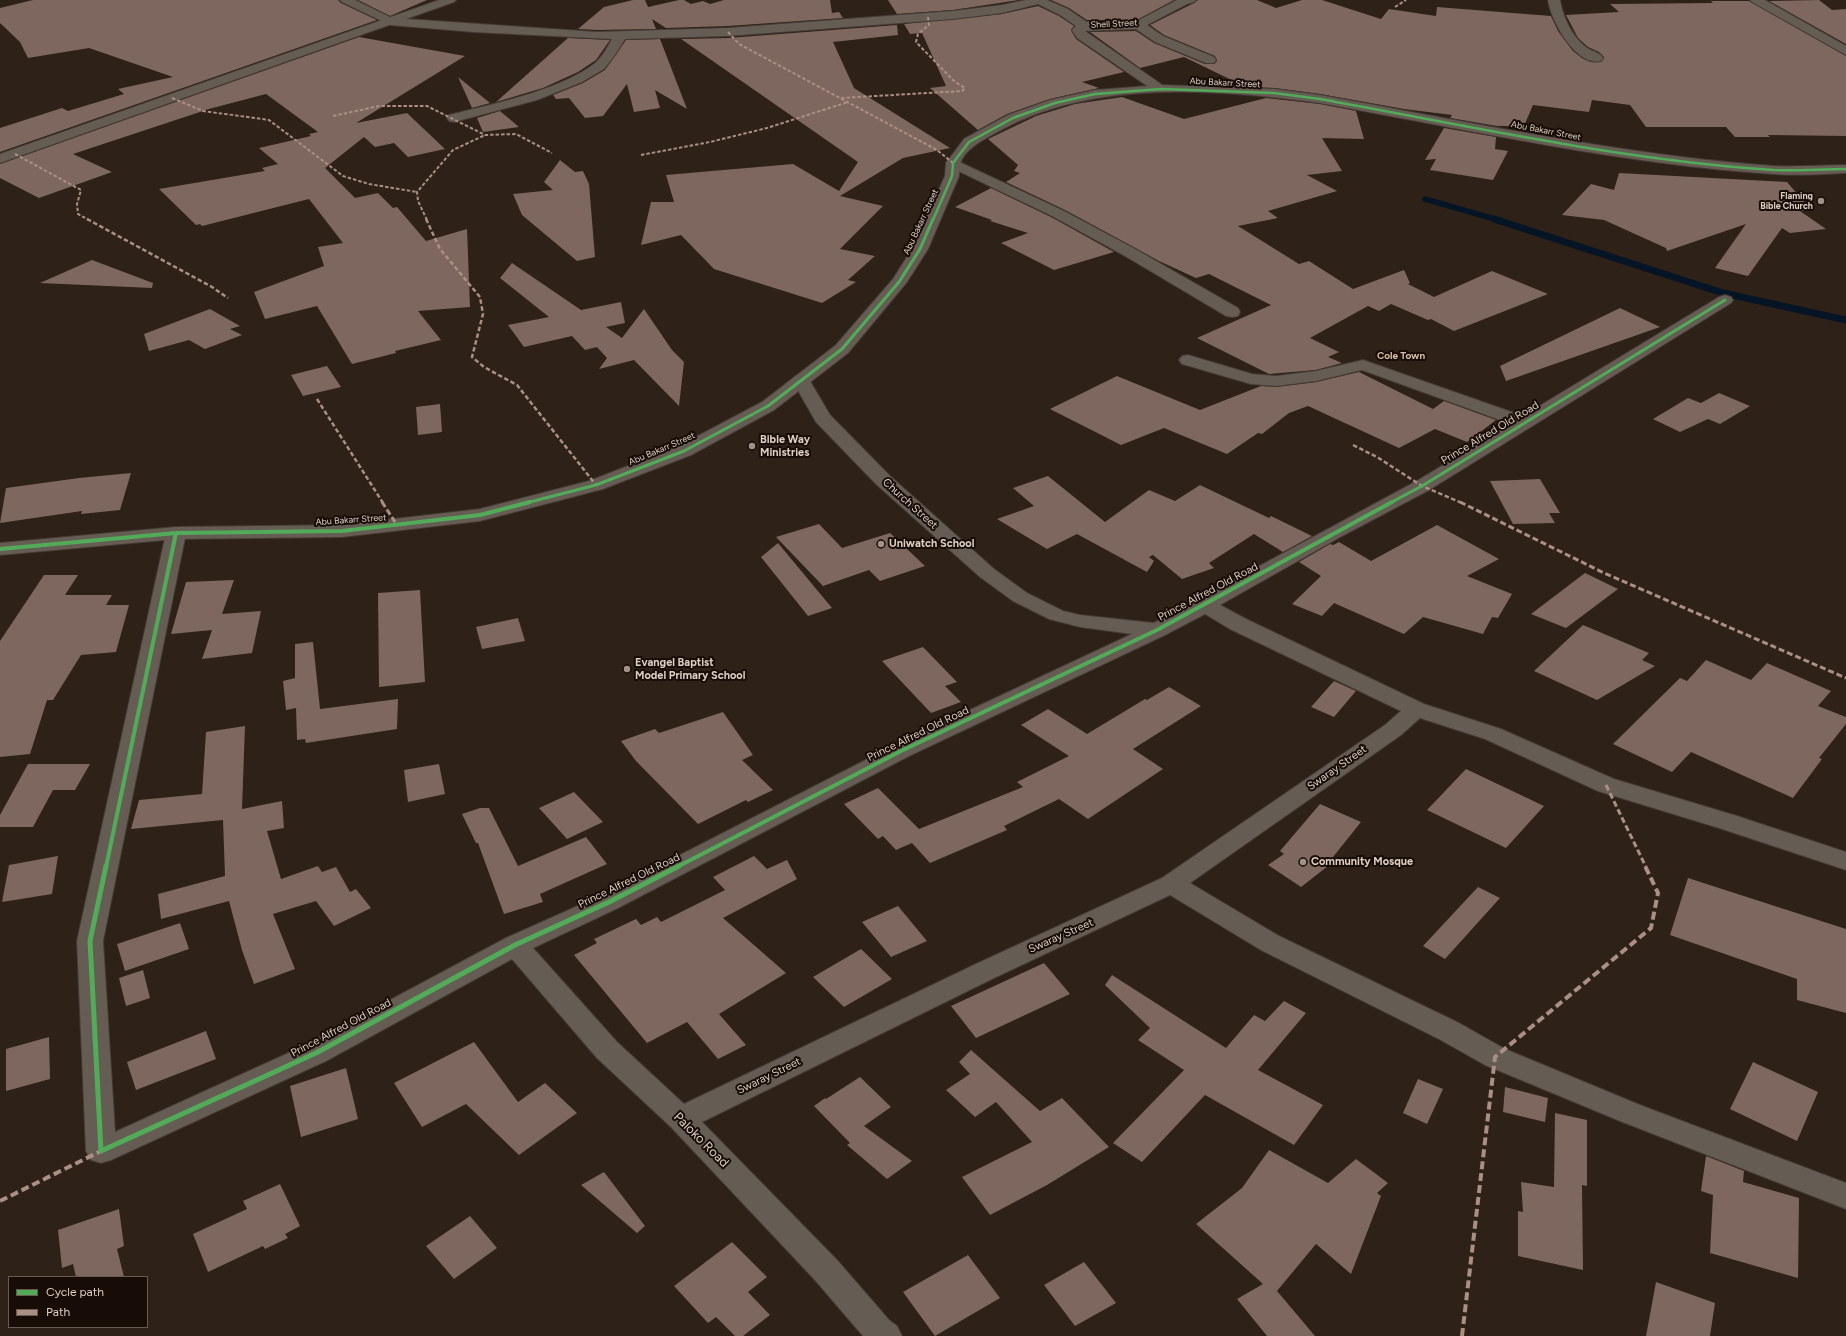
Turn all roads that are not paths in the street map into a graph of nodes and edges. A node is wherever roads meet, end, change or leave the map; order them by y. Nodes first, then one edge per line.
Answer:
1 (346, 0) edge
2 (450, 0) edge
3 (1040, 0) edge
4 (1190, 0) edge
5 (1554, 0) edge
6 (1756, 0) edge
7 (390, 21) junction
8 (1138, 25) junction
9 (1084, 26) junction
10 (620, 36) junction
11 (1846, 51) edge
12 (1597, 58) dead end
13 (1210, 60) dead end
14 (1161, 89) junction
15 (454, 118) dead end
16 (0, 159) edge
17 (953, 164) junction
18 (1846, 169) edge
19 (1725, 300) dead end
20 (1232, 312) dead end
21 (1188, 360) dead end
22 (801, 380) junction
23 (1526, 423) junction
24 (176, 532) junction
25 (0, 549) edge
26 (1205, 605) junction
27 (1157, 630) junction
28 (1416, 708) junction
29 (1846, 861) edge
30 (1171, 884) junction
31 (515, 945) junction
32 (681, 1119) junction
33 (1846, 1196) edge
34 (879, 1334) edge

1 - 7 street
2 - 7 street
3 - 9 street, Shell Street
3 - 10 street
4 - 8 street, Shell Street
5 - 12 street
6 - 11 street
7 - 10 street
7 - 16 street
8 - 9 street, Shell Street
8 - 13 street
9 - 14 street
10 - 15 street
14 - 17 street, Abu Bakarr Street
14 - 18 street, Abu Bakarr Street
17 - 20 street
17 - 22 street, Abu Bakarr Street
19 - 23 street, Prince Alfred Old Road
21 - 23 street
22 - 24 street, Abu Bakarr Street
22 - 27 street, Church Street
23 - 26 street, Prince Alfred Old Road
24 - 25 street, Abu Bakarr Street
24 - 31 street, Prince Alfred Old Road
26 - 27 street, Prince Alfred Old Road
26 - 28 street
27 - 31 street, Prince Alfred Old Road
28 - 29 street
28 - 30 street, Swaray Street
30 - 32 street, Swaray Street
30 - 33 street
31 - 32 street, Paloko Road
32 - 34 street, Paloko Road

